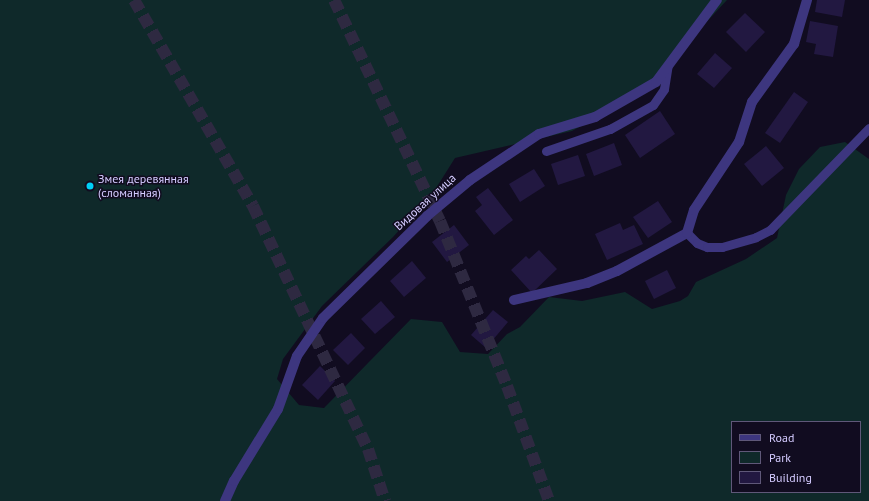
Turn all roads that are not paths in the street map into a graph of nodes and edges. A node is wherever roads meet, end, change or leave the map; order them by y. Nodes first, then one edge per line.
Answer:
1 (717, 0) edge
2 (807, 0) edge
3 (669, 62) junction
4 (869, 128) edge
5 (546, 151) dead end
6 (687, 233) junction
7 (514, 300) dead end
8 (225, 501) edge

1 - 3 street, Видовая улица
2 - 6 street
3 - 5 lane
3 - 8 street, Видовая улица
4 - 6 lane
6 - 7 street

